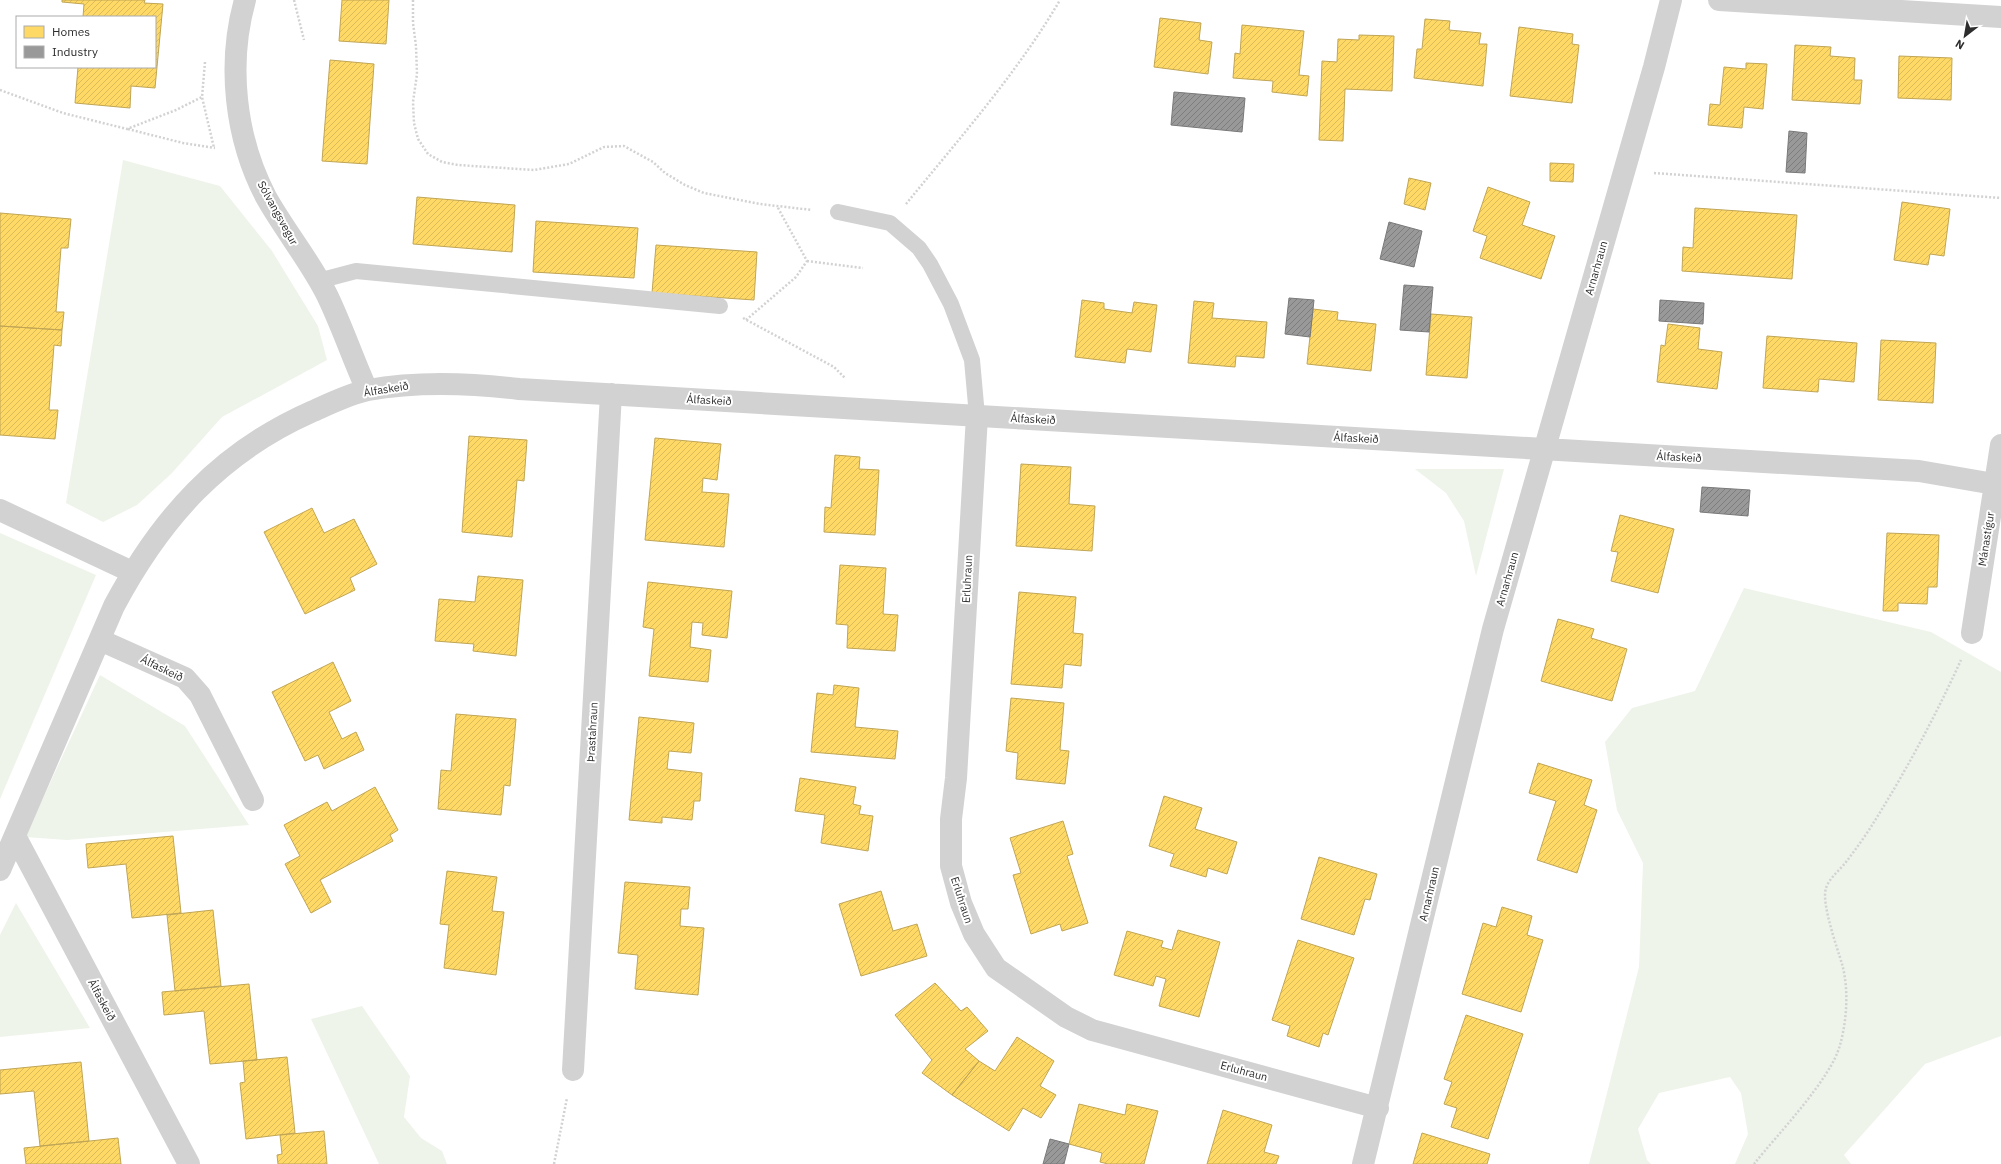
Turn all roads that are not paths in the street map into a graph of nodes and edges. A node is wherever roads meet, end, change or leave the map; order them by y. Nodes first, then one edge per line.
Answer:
1 (245, 0) edge
2 (1671, 0) edge
3 (1719, 0) edge
4 (2001, 17) edge
5 (838, 212) road end
6 (318, 281) junction
7 (720, 306) road end
8 (366, 390) junction
9 (611, 394) junction
10 (977, 416) junction
11 (2001, 445) edge
12 (1544, 449) junction
13 (1998, 485) edge
14 (0, 510) edge
15 (132, 572) junction
16 (1972, 634) road end
17 (100, 640) junction
18 (253, 800) dead end
19 (15, 836) junction
20 (0, 870) edge
21 (573, 1070) road end
22 (1378, 1108) junction
23 (189, 1164) edge
24 (1363, 1164) edge

1 - 6 street, Sólvangsvegur
2 - 12 street, Arnarhraun
3 - 4 street
5 - 10 lane
6 - 7 lane
6 - 8 street, Sólvangsvegur
8 - 9 street, Álfaskeið
8 - 15 street, Álfaskeið
9 - 10 street, Álfaskeið
9 - 21 street, Þrastahraun
10 - 12 street, Álfaskeið
10 - 22 street, Erluhraun
11 - 13 street, Mánastígur
12 - 13 street, Álfaskeið
12 - 22 street, Arnarhraun
13 - 16 street, Mánastígur
14 - 15 street
15 - 17 street, Álfaskeið
17 - 18 street, Álfaskeið
17 - 19 street, Álfaskeið
19 - 20 street, Álfaskeið
19 - 23 street, Álfaskeið
22 - 24 street, Arnarhraun

